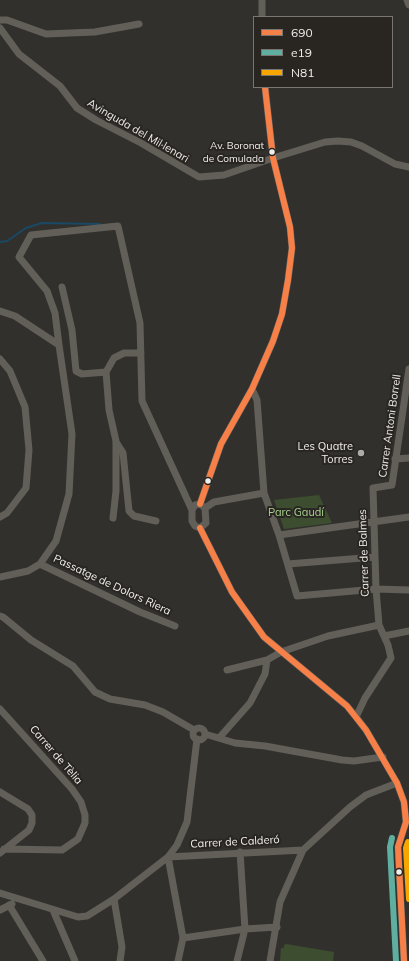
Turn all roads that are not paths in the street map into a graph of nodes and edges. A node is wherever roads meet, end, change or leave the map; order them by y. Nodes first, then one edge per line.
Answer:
1 (262, 0) edge
2 (407, 0) edge
3 (409, 5) edge
4 (262, 16) edge
5 (0, 20) edge
6 (139, 24) dead end
7 (0, 28) edge
8 (265, 88) edge
9 (273, 158) junction
10 (409, 167) edge
11 (62, 287) dead end
12 (0, 311) edge
13 (59, 345) junction
14 (141, 353) junction
15 (0, 360) edge
16 (409, 370) edge
17 (106, 372) junction
18 (252, 389) junction
19 (116, 441) junction
20 (409, 458) edge
21 (395, 459) junction
22 (392, 485) joint
23 (264, 493) junction
24 (203, 506) junction
25 (192, 510) junction
26 (0, 517) edge
27 (409, 517) edge
28 (113, 518) dead end
29 (156, 521) dead end
30 (374, 522) junction
31 (200, 528) junction
32 (279, 535) junction
33 (375, 557) junction
34 (40, 564) junction
35 (288, 564) junction
36 (0, 578) edge
37 (376, 589) junction
38 (409, 590) edge
39 (0, 616) edge
40 (380, 625) junction
41 (175, 626) dead end
42 (409, 631) edge
43 (384, 636) junction
44 (282, 652) junction
45 (267, 660) junction
46 (227, 670) dead end
47 (0, 709) edge
48 (356, 717) junction
49 (194, 730) junction
50 (205, 734) junction
51 (219, 738) junction
52 (197, 739) junction
53 (383, 757) junction
54 (397, 783) junction
55 (0, 792) edge
56 (407, 825) edge
57 (409, 834) edge
58 (400, 840) junction
59 (178, 845) junction
60 (303, 850) junction
61 (2, 851) edge
62 (240, 852) junction
63 (186, 856) junction
64 (168, 857) junction
65 (0, 893) edge
66 (114, 899) junction
67 (20, 900) junction
68 (10, 905) junction
69 (0, 910) edge
70 (53, 910) junction
71 (402, 916) junction
72 (277, 927) junction
73 (409, 927) edge
74 (245, 929) junction
75 (183, 938) junction
76 (403, 940) junction
77 (43, 961) edge
78 (75, 961) edge
79 (120, 961) edge
80 (178, 961) edge
81 (237, 961) edge
82 (270, 961) edge
83 (404, 961) edge

1 - 4 street
2 - 3 street
5 - 6 street
7 - 9 street, Avinguda del Mil·lenari
8 - 9 street
9 - 10 street, Avinguda del Mil·lenari
9 - 18 street
11 - 17 street
12 - 13 street
13 - 14 street
13 - 34 street
14 - 17 street
14 - 25 street
15 - 26 street
16 - 21 street, Carrer Antoni Borrell
17 - 19 street
18 - 23 street
18 - 24 street
19 - 28 street
19 - 29 street
20 - 21 street
21 - 22 street, Carrer Antoni Borrell
22 - 30 street, Carrer de Balmes
23 - 24 street
23 - 32 street
24 - 25 street
24 - 31 street
25 - 31 street
27 - 30 street
30 - 32 street
30 - 33 street, Carrer de Balmes
31 - 44 street
32 - 35 street
33 - 35 street
33 - 37 street, Carrer de Balmes
34 - 36 street
34 - 41 street, Passatge de Dolors Riera
35 - 37 street
37 - 38 street
37 - 40 street, Carrer de Balmes
39 - 49 street
40 - 43 street, Carrer de Balmes
40 - 44 street
42 - 43 street
43 - 48 street, Carrer de Balmes
44 - 45 street
44 - 48 street
45 - 46 street
45 - 51 street
47 - 61 street, Carrer de Tèlia
48 - 53 street
49 - 50 street
49 - 52 street
50 - 51 street
50 - 52 street
51 - 53 street
52 - 59 street
53 - 54 street
54 - 56 street
54 - 60 street
55 - 61 street
56 - 58 street
57 - 58 street
58 - 71 street
59 - 63 street
59 - 64 street
60 - 62 street, Carrer de Calderó
60 - 72 street
62 - 63 street, Carrer de Calderó
62 - 74 street
63 - 64 street, Carrer de Calderó
64 - 66 street
64 - 75 street
65 - 67 street
66 - 70 street
66 - 79 street
67 - 68 street
67 - 70 street
68 - 69 street
68 - 77 street
70 - 78 street
71 - 73 street
71 - 76 street
72 - 74 street
72 - 82 street
73 - 76 street
74 - 75 street
74 - 81 street
75 - 80 street
76 - 83 street

